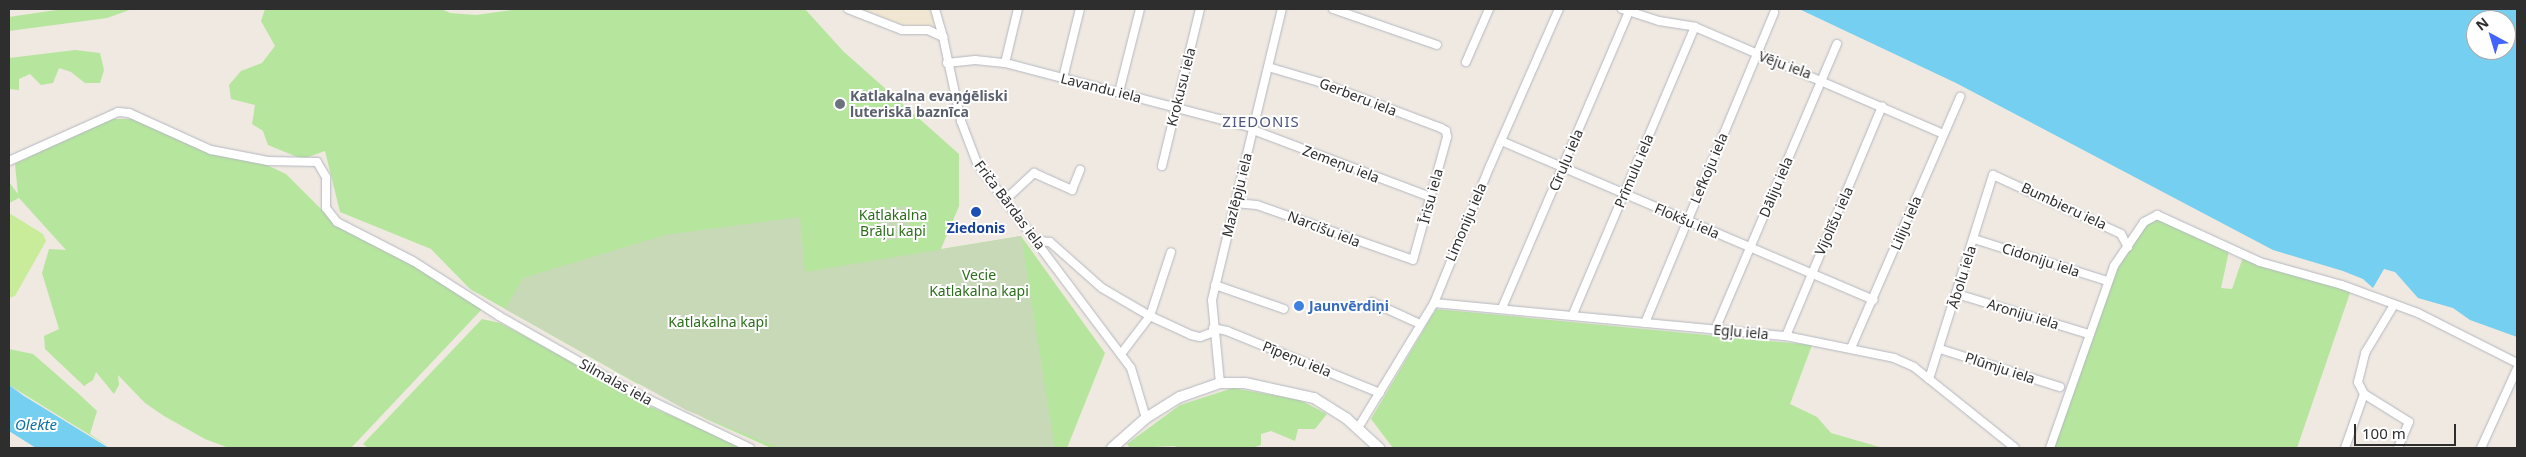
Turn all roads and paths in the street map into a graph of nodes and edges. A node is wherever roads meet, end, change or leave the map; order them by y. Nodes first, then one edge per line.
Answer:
1 (848, 9) edge
2 (935, 9) edge
3 (1018, 9) edge
4 (1080, 9) edge
5 (1140, 9) edge
6 (1200, 9) edge
7 (1282, 9) edge
8 (1333, 9) edge
9 (1489, 9) edge
10 (1559, 9) edge
11 (1626, 10) edge
12 (1774, 13) dead end
13 (1695, 27) junction
14 (943, 37) junction
15 (1837, 44) dead end
16 (1436, 45) dead end
17 (1757, 54) junction
18 (1466, 62) dead end
19 (947, 63) junction
20 (1005, 63) junction
21 (1268, 67) junction
22 (1063, 78) junction
23 (1822, 79) junction
24 (1120, 92) junction
25 (1960, 97) dead end
26 (1882, 106) junction
27 (1176, 107) junction
28 (1253, 129) junction
29 (1446, 131) joint
30 (1943, 134) junction
31 (1501, 141) junction
32 (9, 161) edge
33 (1162, 166) dead end
34 (1563, 167) junction
35 (1080, 170) dead end
36 (1993, 175) joint
37 (1624, 194) junction
38 (1430, 197) junction
39 (1005, 200) junction
40 (1234, 203) junction
41 (1687, 220) junction
42 (1974, 239) junction
43 (1036, 241) junction
44 (2128, 246) junction
45 (1750, 248) junction
46 (1171, 252) dead end
47 (1413, 260) joint
48 (1811, 274) junction
49 (2107, 281) junction
50 (1215, 285) junction
51 (1957, 294) junction
52 (1873, 300) junction
53 (1372, 302) dead end
54 (1434, 303) junction
55 (2394, 305) junction
56 (1502, 308) junction
57 (1284, 309) dead end
58 (1573, 314) junction
59 (1150, 316) junction
60 (1645, 323) junction
61 (1420, 324) junction
62 (1214, 330) junction
63 (1715, 330) junction
64 (2089, 334) junction
65 (1786, 336) junction
66 (1851, 348) junction
67 (1940, 349) junction
68 (1121, 354) junction
69 (2517, 363) edge
70 (2517, 369) edge
71 (1929, 380) junction
72 (1220, 383) junction
73 (2060, 387) dead end
74 (1380, 393) junction
75 (2364, 394) junction
76 (1146, 418) junction
77 (1358, 428) junction
78 (1116, 447) edge
79 (750, 448) edge
80 (1379, 448) edge
81 (2015, 448) edge
82 (2050, 448) edge
83 (2345, 448) edge
84 (2398, 448) edge
85 (2481, 448) edge

1 - 14 street
2 - 14 street, Friča Bārdas iela
3 - 20 street
4 - 22 street
5 - 24 street
6 - 27 street, Krokusu iela
7 - 21 street, Mazlēpju iela
8 - 16 street
9 - 18 street
10 - 31 street, Limoniju iela
11 - 13 street, Vēju iela
11 - 34 street, Cīruļu iela
12 - 17 street, Lefkoju iela
13 - 17 street, Vēju iela
13 - 37 street, Prīmulu iela
14 - 19 street, Friča Bārdas iela
15 - 23 street, Dāliju iela
17 - 23 street, Vēju iela
17 - 41 street, Lefkoju iela
19 - 20 street, Lavandu iela
19 - 39 street, Friča Bārdas iela
20 - 22 street, Lavandu iela
21 - 28 street, Mazlēpju iela
21 - 29 street, Gerberu iela
22 - 24 street, Lavandu iela
23 - 26 street, Vēju iela
23 - 45 street, Dāliju iela
24 - 27 street, Lavandu iela
25 - 30 street, Liliju iela
26 - 30 street, Vēju iela
26 - 48 street, Vijolīšu iela
27 - 28 street, Lavandu iela
27 - 33 street, Krokusu iela
28 - 38 street, Zemeņu iela
28 - 40 street, Mazlēpju iela
29 - 38 street, Īrisu iela
30 - 52 street, Liliju iela
31 - 34 street, Flokšu iela
31 - 54 street, Limoniju iela
32 - 79 street, Silmalas iela
34 - 37 street, Flokšu iela
34 - 56 street, Cīruļu iela
35 - 39 street
36 - 42 street, Ābolu iela
36 - 44 street, Bumbieru iela
37 - 41 street, Flokšu iela
37 - 58 street, Prīmulu iela
38 - 47 street, Īrisu iela
39 - 43 street, Friča Bārdas iela
40 - 47 street, Narcišu iela
40 - 50 street, Mazlēpju iela
41 - 45 street, Flokšu iela
41 - 60 street, Lefkoju iela
42 - 49 street, Cidoniju iela
42 - 51 street, Ābolu iela
43 - 59 street
43 - 68 street, Friča Bārdas iela
44 - 49 street
44 - 55 street
45 - 48 street, Flokšu iela
45 - 63 street, Dāliju iela
46 - 59 street
48 - 52 street, Flokšu iela
48 - 65 street, Vijolīšu iela
49 - 64 street
50 - 57 street
50 - 62 street, Mazlēpju iela
51 - 64 street, Aroniju iela
51 - 67 street, Ābolu iela
52 - 66 street, Liliju iela
53 - 61 street
54 - 56 street, Egļu iela
54 - 61 street, Limoniju iela
55 - 69 street
55 - 75 street
56 - 58 street, Egļu iela
58 - 60 street, Egļu iela
59 - 62 street
59 - 68 street
60 - 63 street, Egļu iela
61 - 74 street, Limoniju iela
62 - 72 street, Mazlēpju iela
62 - 74 street, Pīpeņu iela
63 - 65 street, Egļu iela
64 - 82 street
65 - 66 street, Egļu iela
66 - 71 street, Egļu iela
67 - 71 street, Ābolu iela
67 - 73 street, Plūmju iela
68 - 76 street, Friča Bārdas iela
70 - 85 street
71 - 81 street, Egļu iela
72 - 76 main road
72 - 77 main road
74 - 77 street, Limoniju iela
75 - 83 street
75 - 84 street
76 - 78 main road
77 - 80 main road

